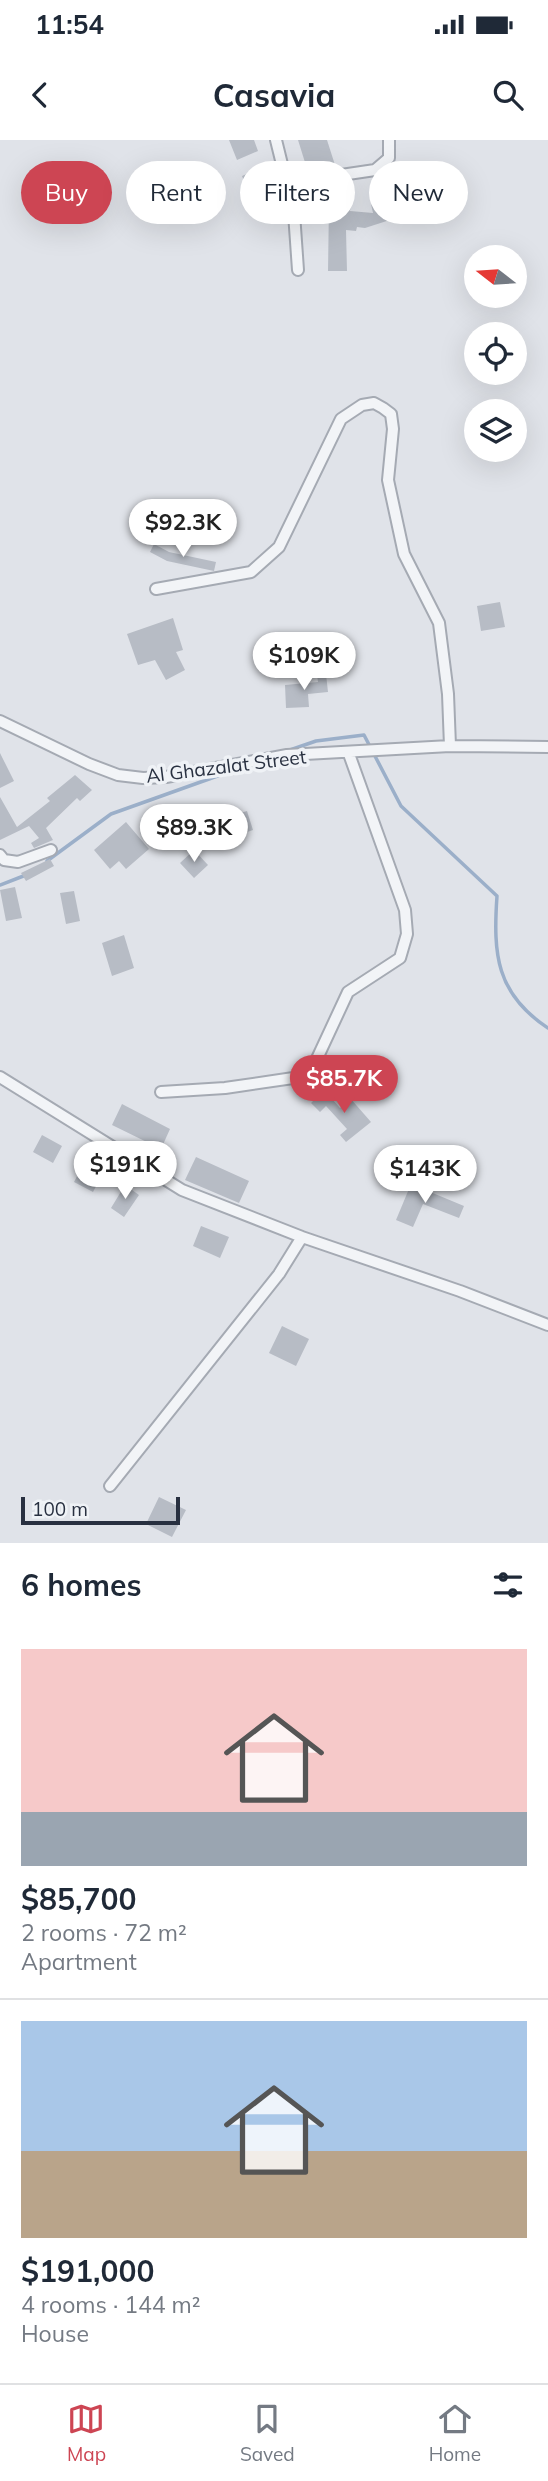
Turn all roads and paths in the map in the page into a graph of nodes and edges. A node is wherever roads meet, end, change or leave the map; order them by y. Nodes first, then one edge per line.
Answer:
1 (276, 140) edge
2 (389, 140) edge
3 (281, 161) edge
4 (355, 173) edge
5 (295, 224) edge
6 (298, 270) dead end
7 (156, 589) dead end
8 (0, 721) edge
9 (450, 746) junction
10 (548, 747) edge
11 (348, 754) junction
12 (51, 850) dead end
13 (0, 855) edge
14 (0, 1077) edge
15 (161, 1091) dead end
16 (302, 1237) junction
17 (548, 1325) edge
18 (110, 1486) dead end

1 - 3 street
2 - 4 street
5 - 6 street
7 - 9 street
8 - 11 street, Al Ghazalat Street
9 - 10 street, Al Ghazalat Street
9 - 11 street, Al Ghazalat Street
11 - 15 street
12 - 13 street
14 - 16 street
16 - 17 street
16 - 18 street

